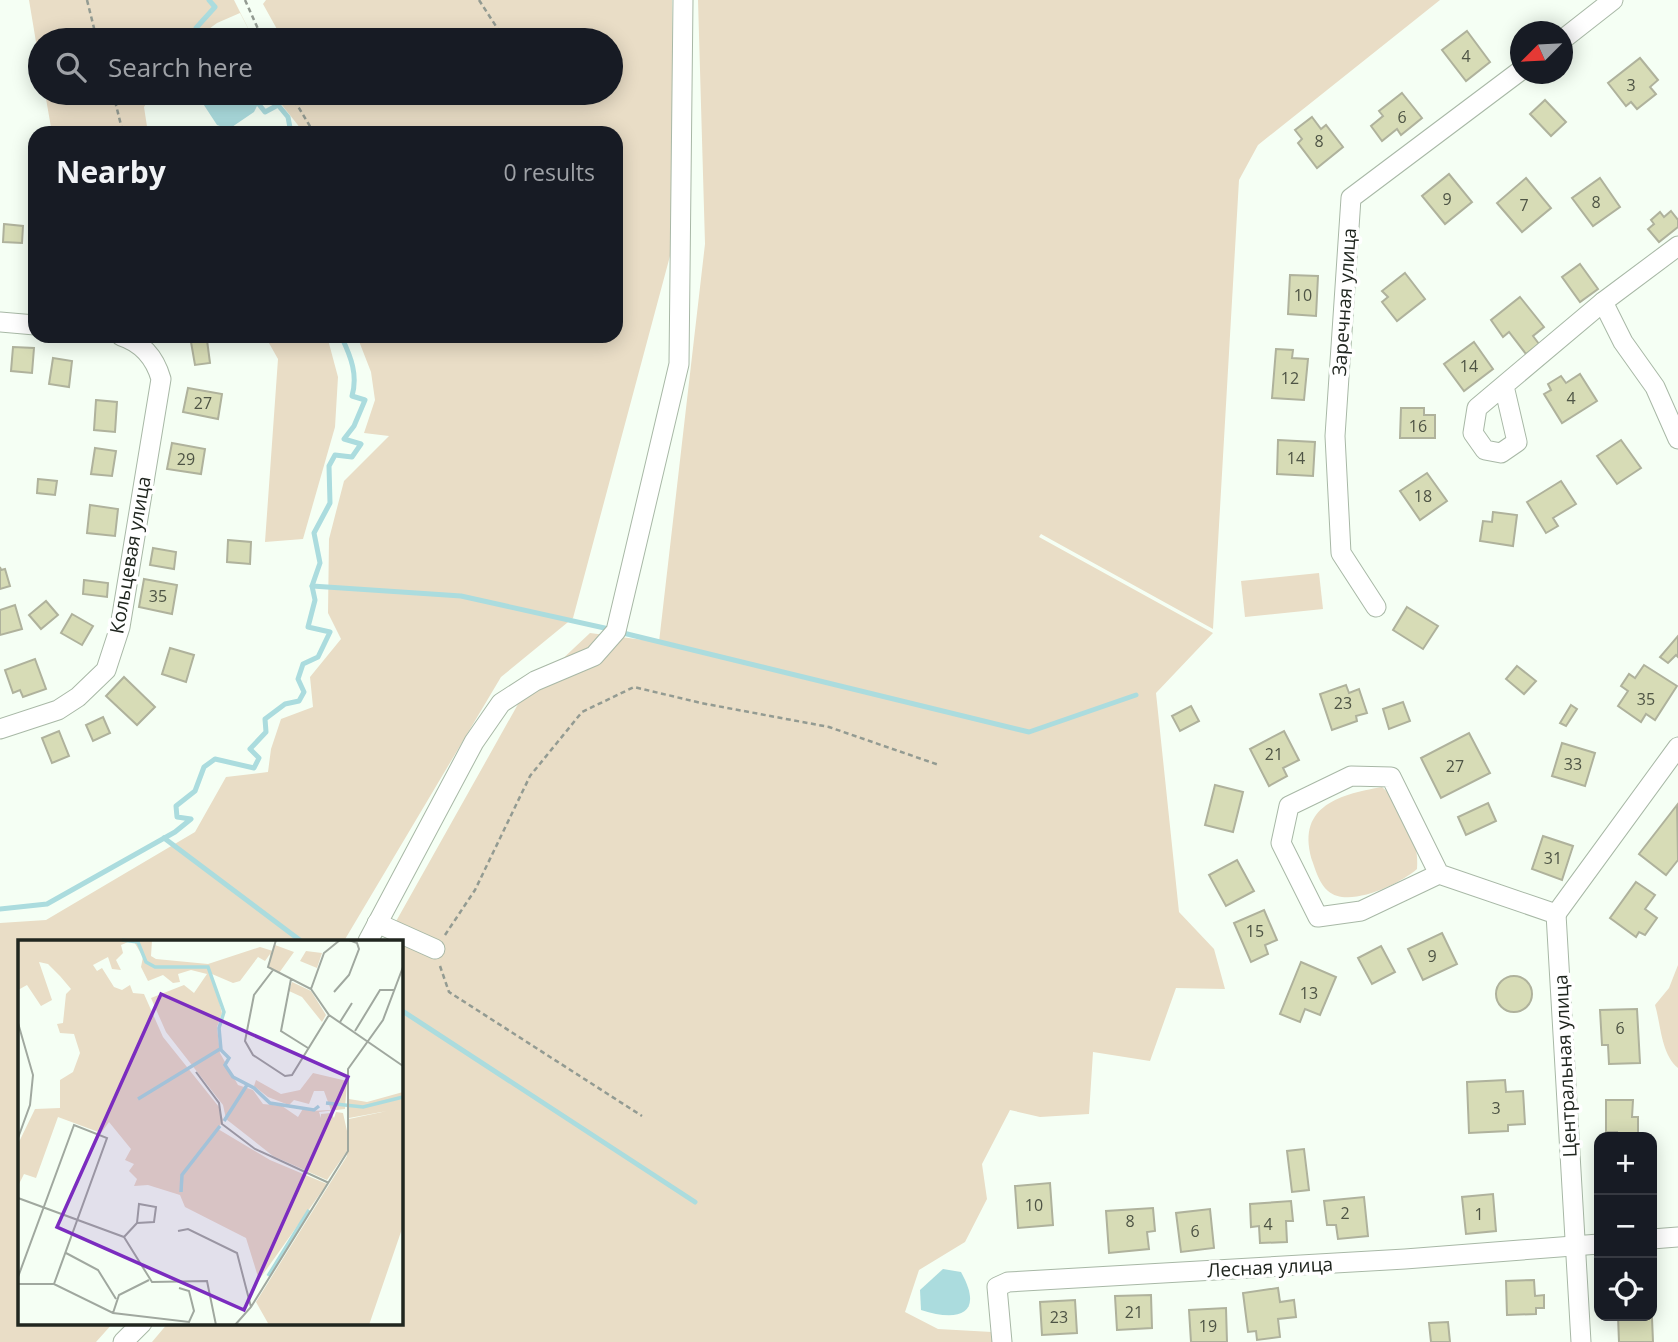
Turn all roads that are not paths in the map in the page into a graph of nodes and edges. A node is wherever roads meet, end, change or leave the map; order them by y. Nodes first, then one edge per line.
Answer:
1 (683, 0) edge
2 (1613, 0) edge
3 (1573, 32) edge
4 (1510, 79) edge
5 (1678, 246) edge
6 (1603, 302) junction
7 (0, 322) edge
8 (28, 324) edge
9 (137, 343) edge
10 (1504, 386) dead end
11 (1678, 439) edge
12 (1376, 607) dead end
13 (0, 729) edge
14 (1678, 747) edge
15 (1439, 874) junction
16 (1556, 914) junction
17 (377, 923) junction
18 (368, 940) edge
19 (435, 949) road end
20 (1678, 1237) edge
21 (1657, 1239) edge
22 (1594, 1245) edge
23 (1575, 1247) junction
24 (141, 1324) edge
25 (123, 1342) edge
26 (1002, 1342) edge
27 (1581, 1342) edge

1 - 17 street
2 - 3 street
4 - 12 street, Заречная улица
5 - 6 street
6 - 10 street
6 - 11 street
7 - 8 street
9 - 13 street, Кольцевая улица
14 - 16 street
15 - 15 street
15 - 16 street
16 - 23 street, Центральная улица
17 - 18 street
17 - 19 street
20 - 21 street
22 - 23 street, Лесная улица
23 - 26 street, Лесная улица
23 - 27 street, Центральная улица
24 - 25 street

